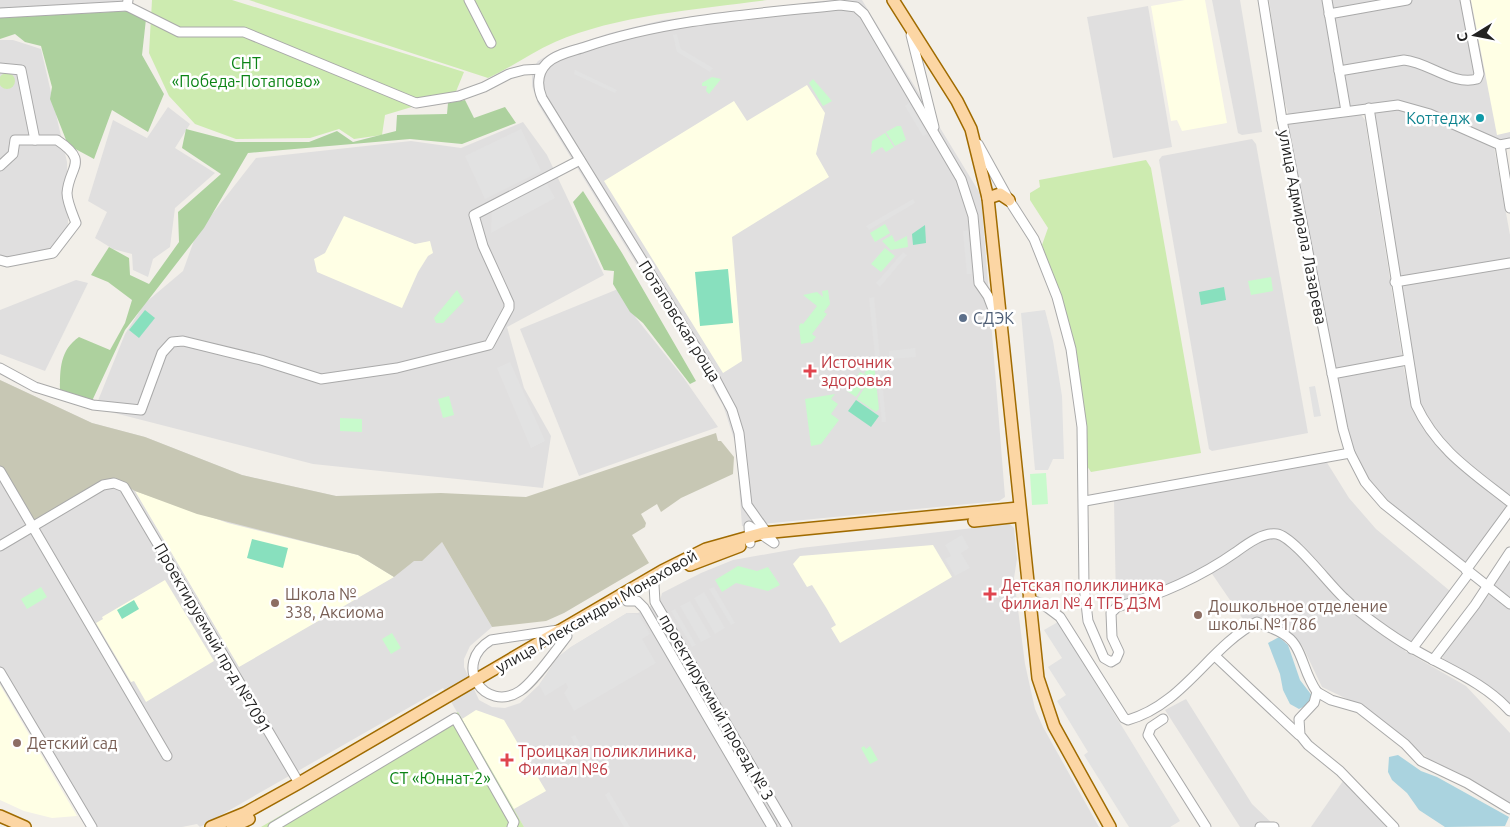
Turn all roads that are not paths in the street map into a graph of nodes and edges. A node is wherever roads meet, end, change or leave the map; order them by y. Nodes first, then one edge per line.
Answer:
1 (469, 0) edge
2 (893, 0) edge
3 (1264, 0) edge
4 (1327, 0) edge
5 (1407, 0) edge
6 (1465, 0) edge
7 (127, 3) edge
8 (901, 12) junction
9 (0, 13) edge
10 (1329, 14) junction
11 (491, 43) dead end
12 (0, 68) edge
13 (542, 69) junction
14 (1339, 71) junction
15 (926, 94) junction
16 (914, 99) junction
17 (1369, 108) junction
18 (1346, 111) junction
19 (1282, 120) junction
20 (937, 138) junction
21 (974, 138) junction
22 (35, 140) junction
23 (1510, 143) edge
24 (1500, 144) junction
25 (580, 160) junction
26 (0, 166) edge
27 (988, 198) junction
28 (1009, 200) junction
29 (1510, 208) edge
30 (0, 260) edge
31 (1510, 263) edge
32 (1395, 282) junction
33 (1002, 337) junction
34 (1407, 360) junction
35 (0, 368) edge
36 (1332, 374) junction
37 (1350, 453) junction
38 (0, 471) edge
39 (1085, 501) junction
40 (1510, 502) edge
41 (1510, 510) edge
42 (1019, 512) junction
43 (32, 526) junction
44 (750, 539) junction
45 (0, 546) edge
46 (1510, 552) edge
47 (1468, 572) junction
48 (654, 585) junction
49 (1488, 587) junction
50 (1028, 598) junction
51 (627, 600) junction
52 (1510, 604) edge
53 (565, 632) junction
54 (1412, 649) junction
55 (1212, 659) junction
56 (1433, 660) junction
57 (0, 672) edge
58 (477, 683) junction
59 (1317, 692) junction
60 (1510, 711) edge
61 (1163, 719) dead end
62 (1300, 735) junction
63 (167, 756) dead end
64 (299, 783) junction
65 (1510, 809) edge
66 (0, 816) edge
67 (25, 827) edge
68 (92, 827) edge
69 (211, 827) edge
70 (232, 827) edge
71 (273, 827) edge
72 (512, 827) edge
73 (772, 827) edge
74 (787, 827) edge
75 (1110, 827) edge
76 (1206, 827) edge
77 (1260, 827) edge
78 (1274, 827) edge
79 (1394, 827) edge

1 - 11 street
2 - 8 main road
3 - 19 street, улица Адмирала Лазарева
4 - 10 street
5 - 10 street
6 - 14 street
7 - 9 street
7 - 13 street
8 - 15 street
8 - 21 main road
10 - 14 street
12 - 22 street
13 - 16 street
13 - 25 street, Потаповская роща
14 - 18 street
15 - 16 street
15 - 20 street
16 - 20 street
17 - 18 street
17 - 24 street
17 - 32 street
18 - 19 street
19 - 36 street, улица Адмирала Лазарева
20 - 33 street
21 - 27 main road
21 - 28 street
22 - 26 street
22 - 30 street
23 - 24 street
24 - 29 street
25 - 35 street
25 - 44 street, Потаповская роща
27 - 28 main road
27 - 33 main road
28 - 39 street
31 - 32 street
32 - 34 street
33 - 42 main road
34 - 36 street
34 - 40 street
36 - 37 street, улица Адмирала Лазарева
37 - 39 street
37 - 47 street, улица Адмирала Лазарева
38 - 43 street
39 - 54 street
41 - 47 street
42 - 44 main road, улица Александры Монаховой
42 - 50 main road
43 - 45 street
43 - 63 street
43 - 64 street, Проектируемый пр-д №7091
44 - 48 main road, улица Александры Монаховой
44 - 53 main road, улица Александры Монаховой
46 - 49 street
47 - 49 street, улица Адмирала Лазарева
47 - 54 street
48 - 51 main road, улица Александры Монаховой
48 - 74 street, проектируемый проезд № 3
49 - 52 street, улица Адмирала Лазарева
49 - 56 street
50 - 55 street
50 - 75 main road
51 - 53 main road, улица Александры Монаховой
51 - 73 street, проектируемый проезд № 3
53 - 58 main road, улица Александры Монаховой
53 - 58 street
53 - 58 street
54 - 56 street
55 - 59 street
55 - 62 street
56 - 60 street
57 - 68 street
58 - 64 main road, улица Александры Монаховой
58 - 70 main road, улица Александры Монаховой
59 - 62 street
59 - 65 street
61 - 76 street
62 - 79 street
64 - 69 main road, улица Александры Монаховой
66 - 67 main road
71 - 72 street
77 - 78 street

